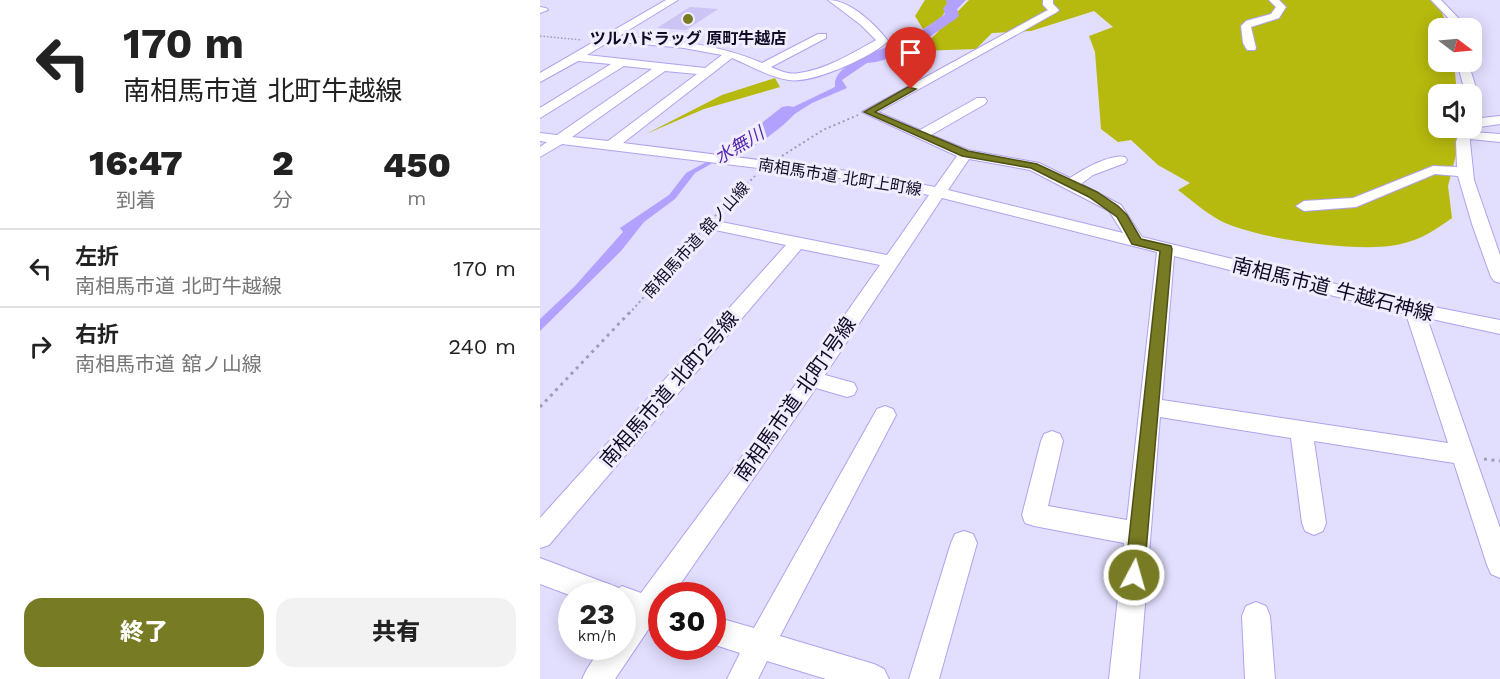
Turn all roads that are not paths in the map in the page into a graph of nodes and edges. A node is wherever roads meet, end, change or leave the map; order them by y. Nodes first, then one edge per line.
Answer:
1 (673, 0) edge
2 (833, 0) edge
3 (1048, 0) edge
4 (1274, 0) edge
5 (1436, 0) edge
6 (1453, 18) edge
7 (822, 36) dead end
8 (607, 38) junction
9 (1251, 48) dead end
10 (731, 54) junction
11 (575, 57) junction
12 (621, 63) junction
13 (663, 67) junction
14 (763, 67) junction
15 (707, 72) junction
16 (540, 78) edge
17 (981, 101) dead end
18 (540, 114) edge
19 (1500, 120) edge
20 (1482, 123) edge
21 (1482, 130) edge
22 (921, 135) junction
23 (540, 137) edge
24 (1469, 138) edge
25 (1500, 138) edge
26 (560, 139) junction
27 (615, 146) junction
28 (540, 153) edge
29 (965, 154) junction
30 (1120, 160) dead end
31 (1466, 172) junction
32 (1071, 184) junction
33 (939, 193) junction
34 (1304, 206) dead end
35 (721, 227) dead end
36 (1136, 241) junction
37 (797, 243) junction
38 (1494, 245) edge
39 (1166, 249) junction
40 (892, 261) junction
41 (1500, 277) edge
42 (1414, 309) junction
43 (1500, 327) edge
44 (810, 379) junction
45 (848, 389) dead end
46 (1152, 407) junction
47 (885, 415) dead end
48 (1301, 430) junction
49 (1052, 441) dead end
50 (1463, 455) junction
51 (1314, 524) dead end
52 (1139, 534) junction
53 (540, 536) edge
54 (963, 543) dead end
55 (1500, 565) edge
56 (540, 571) edge
57 (570, 582) edge
58 (644, 608) edge
59 (1256, 616) dead end
60 (636, 621) edge
61 (726, 634) edge
62 (760, 645) junction
63 (610, 660) edge
64 (597, 679) edge
65 (742, 679) edge
66 (874, 679) edge
67 (924, 679) edge
68 (1124, 679) edge
69 (1260, 679) edge

1 - 8 street
2 - 14 street
3 - 22 street
4 - 9 street
5 - 6 street
7 - 14 street
8 - 10 street
8 - 11 street
10 - 14 street
10 - 15 street
11 - 12 street
11 - 16 street
12 - 13 street
12 - 18 street
13 - 15 street
13 - 26 street
15 - 27 street
17 - 22 street
19 - 20 street
21 - 25 street
22 - 29 street
23 - 26 street, 南相馬市道 北町上町線
24 - 31 street
26 - 27 street, 南相馬市道 北町上町線
26 - 28 street
27 - 33 street, 南相馬市道 北町上町線
29 - 32 street
29 - 33 street, 南相馬市道 北町1号線
30 - 32 street
31 - 34 street
31 - 38 street
32 - 36 street
33 - 36 street, 南相馬市道 北町上町線
33 - 40 street, 南相馬市道 北町1号線
35 - 37 street
36 - 39 street, 南相馬市道 北町上町線
37 - 40 street
37 - 53 street, 南相馬市道 北町2号線
38 - 41 street
39 - 42 street, 南相馬市道 牛越石神線
39 - 46 street
40 - 44 street, 南相馬市道 北町1号線
42 - 43 street, 南相馬市道 牛越石神線
42 - 50 street
44 - 45 street
44 - 58 street, 南相馬市道 北町1号線
46 - 48 street
46 - 52 street
47 - 62 street
48 - 50 street
48 - 51 street
49 - 52 street
50 - 55 street
52 - 68 street
54 - 67 street
56 - 57 street
58 - 60 street, 南相馬市道 北町1号線
59 - 69 street
61 - 62 street
62 - 65 street
62 - 66 street
63 - 64 street, 南相馬市道 北町1号線

